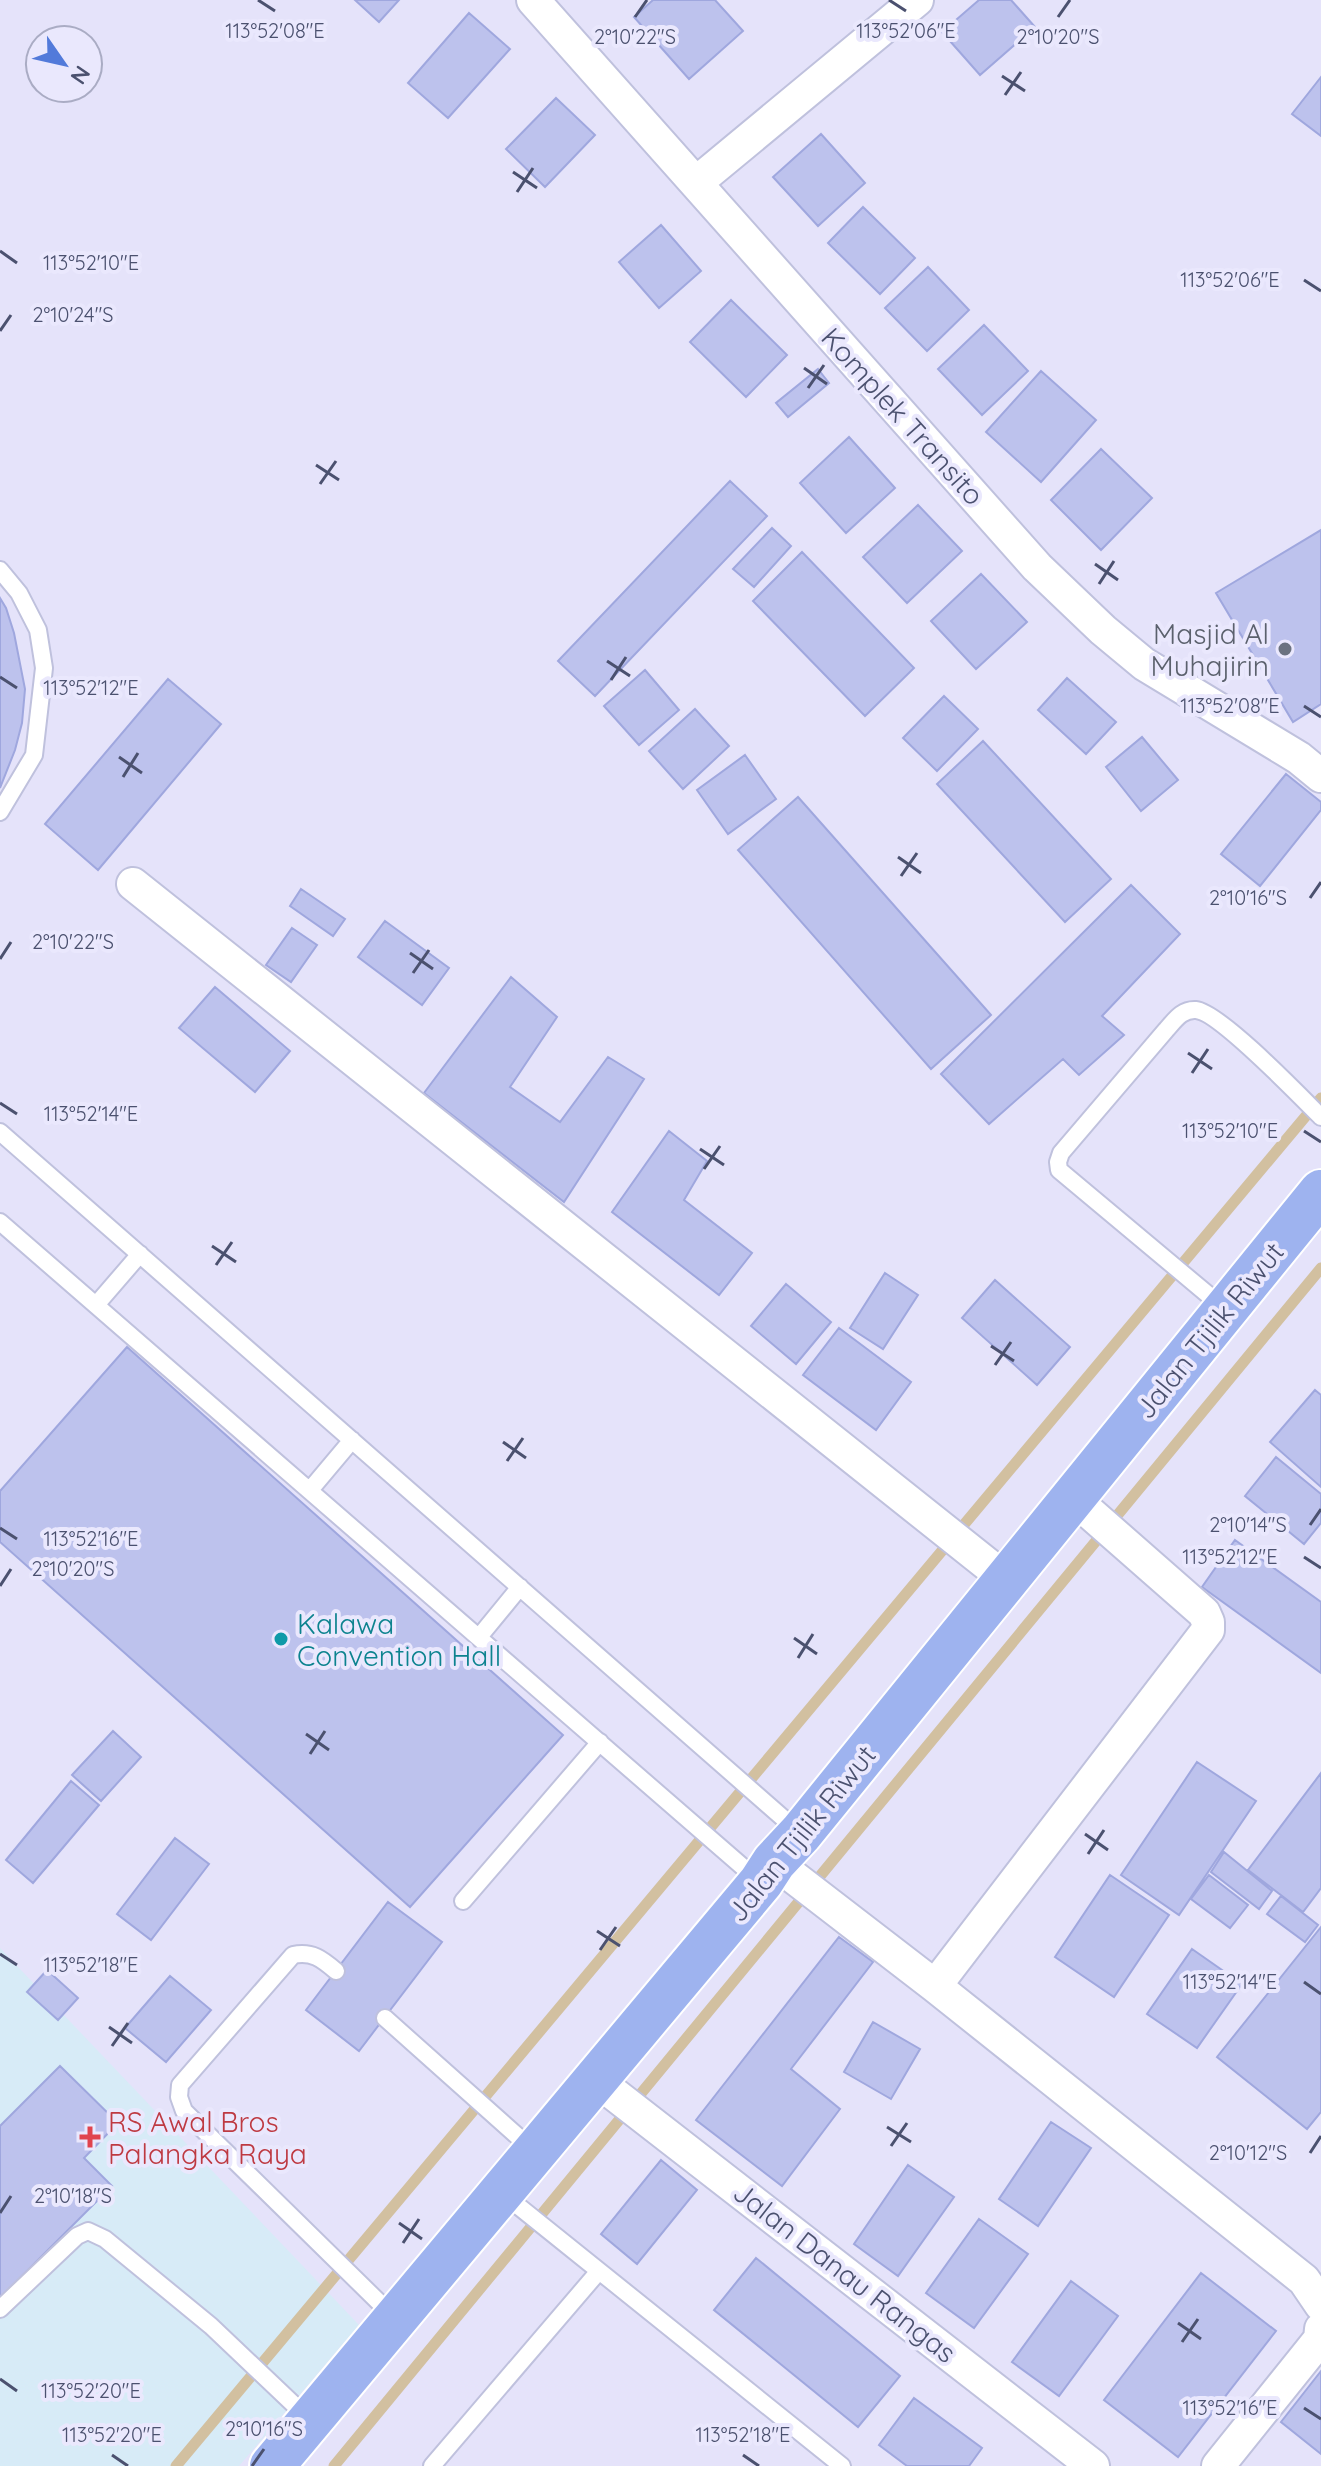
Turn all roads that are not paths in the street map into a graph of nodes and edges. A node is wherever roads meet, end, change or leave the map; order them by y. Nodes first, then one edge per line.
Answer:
1 (533, 0) edge
2 (917, 0) edge
3 (696, 183) junction
4 (0, 570) edge
5 (1321, 776) edge
6 (0, 812) edge
7 (133, 884) dead end
8 (1321, 1117) edge
9 (0, 1132) edge
10 (1321, 1192) edge
11 (0, 1222) edge
12 (140, 1254) junction
13 (96, 1305) junction
14 (1225, 1309) junction
15 (352, 1440) junction
16 (310, 1490) junction
17 (1073, 1498) junction
18 (1007, 1580) junction
19 (520, 1587) junction
20 (479, 1637) junction
21 (600, 1742) junction
22 (778, 1859) junction
23 (463, 1901) dead end
24 (336, 1971) dead end
25 (935, 1986) junction
26 (385, 2018) dead end
27 (596, 2080) junction
28 (535, 2152) junction
29 (500, 2192) junction
30 (599, 2271) junction
31 (1321, 2305) edge
32 (0, 2309) edge
33 (395, 2318) junction
34 (1321, 2329) edge
35 (310, 2420) junction
36 (272, 2466) edge
37 (432, 2466) edge
38 (842, 2466) edge
39 (1093, 2466) edge
40 (1218, 2466) edge

1 - 3 street, Komplek Transito
2 - 3 street
3 - 5 street, Komplek Transito
4 - 6 lane
7 - 18 street
8 - 14 lane
9 - 12 lane
10 - 14 highway, Jalan Tjilik Riwut
11 - 13 lane
12 - 13 lane
12 - 15 lane
13 - 16 lane
14 - 17 highway, Jalan Tjilik Riwut
15 - 16 lane
15 - 19 lane
16 - 20 lane
17 - 18 highway, Jalan Tjilik Riwut
17 - 25 street
18 - 22 highway, Jalan Tjilik Riwut
19 - 20 lane
19 - 22 lane
20 - 21 lane
21 - 22 lane
21 - 23 lane
22 - 25 street
22 - 27 highway, Jalan Tjilik Riwut
24 - 33 lane
25 - 31 street
26 - 28 lane
27 - 28 highway, Jalan Tjilik Riwut
27 - 39 street, Jalan Danau Rangas
28 - 29 highway, Jalan Tjilik Riwut
29 - 30 lane
29 - 33 highway, Jalan Tjilik Riwut
30 - 37 lane
30 - 38 lane
32 - 35 lane
33 - 35 highway, Jalan Tjilik Riwut
34 - 40 street
35 - 36 highway, Jalan Tjilik Riwut

